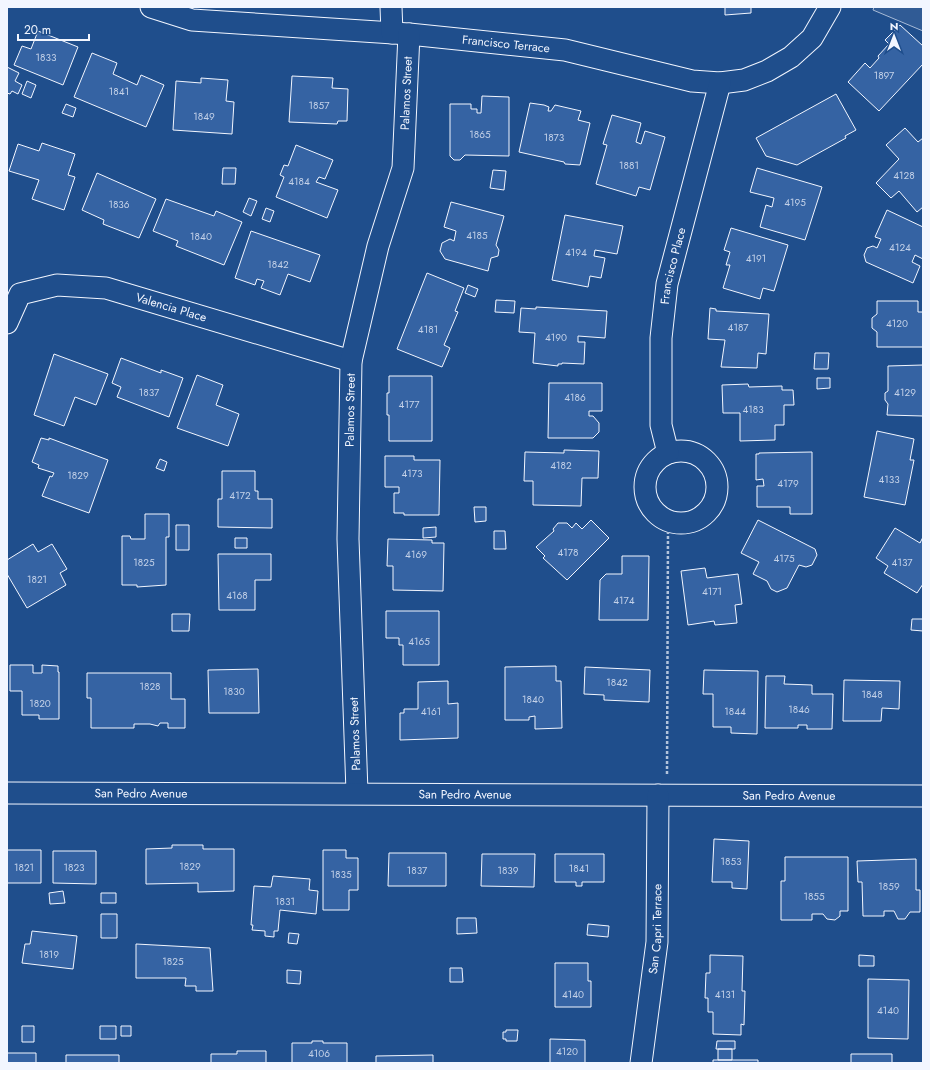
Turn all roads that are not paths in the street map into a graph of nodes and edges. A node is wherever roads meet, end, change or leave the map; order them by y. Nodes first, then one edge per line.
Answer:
1 (151, 7) edge
2 (391, 7) edge
3 (830, 7) edge
4 (400, 34) junction
5 (720, 83) junction
6 (7, 323) edge
7 (351, 360) junction
8 (668, 452) junction
9 (7, 792) edge
10 (357, 792) junction
11 (658, 795) junction
12 (923, 796) edge
13 (641, 1063) edge

1 - 4 street, Francisco Terrace
2 - 4 street, Palamos Street
3 - 5 street, Francisco Terrace
4 - 5 street, Francisco Terrace
4 - 7 street, Palamos Street
5 - 8 street, Francisco Place
6 - 7 street, Valencia Place
7 - 10 street, Palamos Street
8 - 8 street
9 - 10 street, San Pedro Avenue
10 - 11 street, San Pedro Avenue
11 - 12 street, San Pedro Avenue
11 - 13 street, San Capri Terrace

